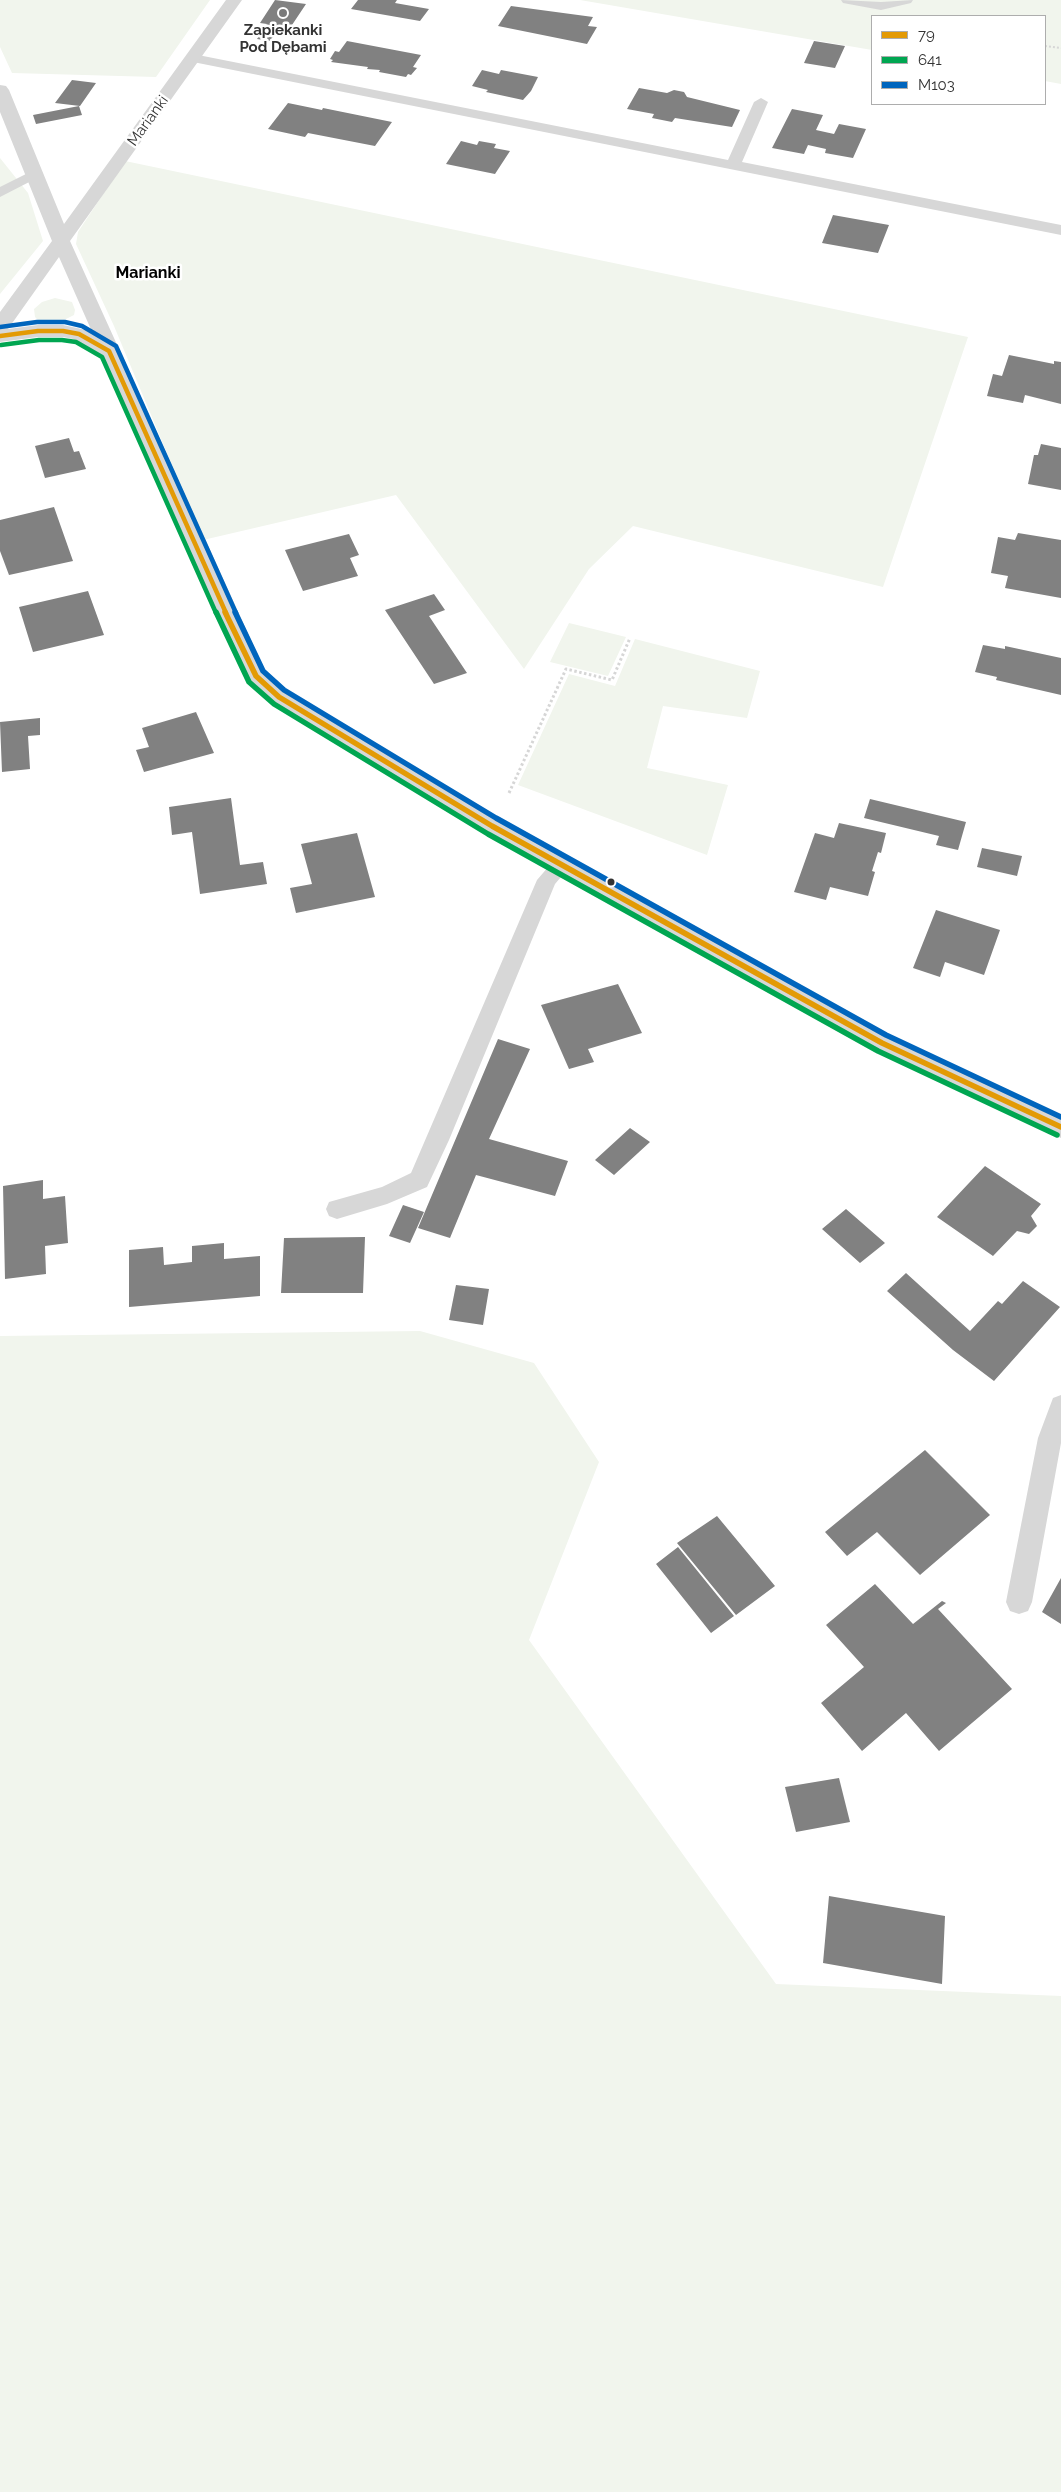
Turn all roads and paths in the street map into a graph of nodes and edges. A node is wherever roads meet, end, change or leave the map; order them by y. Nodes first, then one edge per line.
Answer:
1 (234, 0) edge
2 (848, 0) edge
3 (906, 0) edge
4 (1046, 46) edge
5 (1061, 48) edge
6 (193, 58) junction
7 (0, 90) edge
8 (761, 102) dead end
9 (733, 165) junction
10 (32, 175) junction
11 (0, 193) edge
12 (1061, 230) edge
13 (60, 241) junction
14 (0, 326) edge
15 (0, 336) edge
16 (109, 351) junction
17 (630, 638) dead end
18 (509, 793) dead end
19 (562, 864) junction
20 (1061, 1127) edge
21 (337, 1209) dead end
22 (1061, 1406) edge
23 (1019, 1602) dead end

1 - 6 street, Marianki
2 - 3 lane
4 - 5 path
6 - 9 lane
6 - 13 street, Marianki
7 - 10 street
8 - 9 lane
9 - 12 lane
10 - 11 lane
10 - 13 street
13 - 14 street, Marianki
13 - 16 street
15 - 16 street
16 - 19 street
17 - 18 path
19 - 20 street
19 - 21 lane
22 - 23 lane

